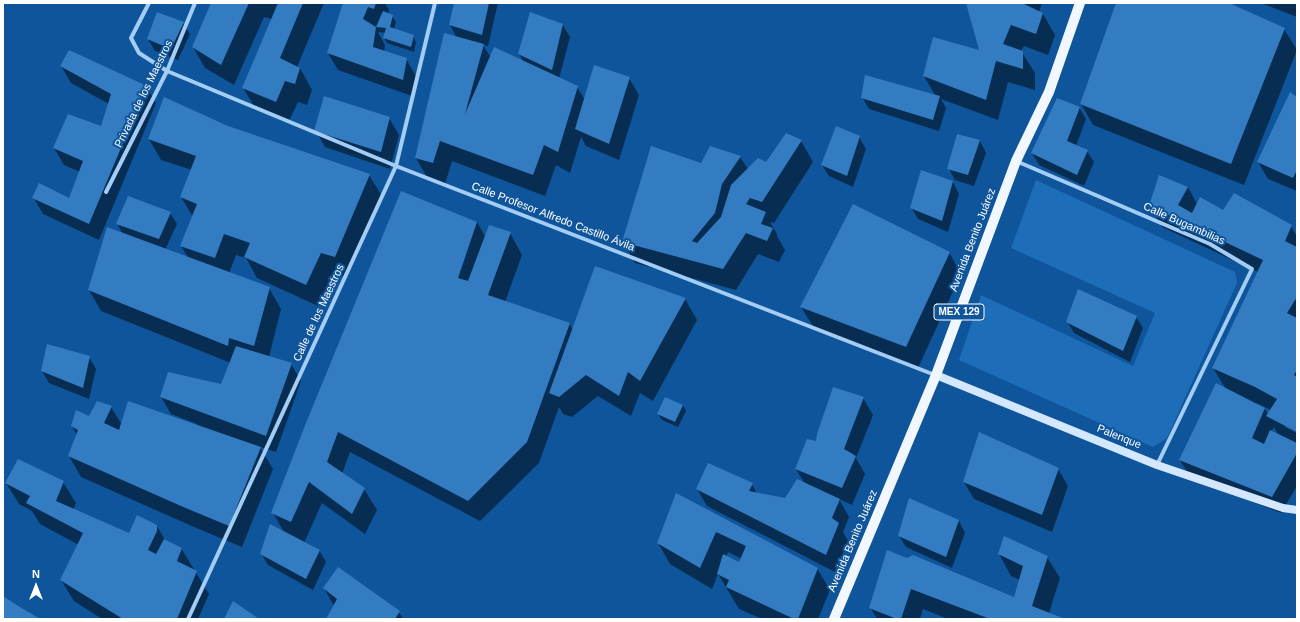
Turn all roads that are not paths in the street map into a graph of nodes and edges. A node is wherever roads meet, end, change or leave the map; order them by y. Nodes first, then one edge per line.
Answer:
1 (149, 3) edge
2 (195, 3) edge
3 (435, 3) edge
4 (1080, 3) edge
5 (167, 71) junction
6 (1016, 161) junction
7 (396, 166) junction
8 (106, 192) dead end
9 (936, 375) junction
10 (1157, 465) junction
11 (1297, 510) edge
12 (188, 619) edge
13 (834, 619) edge

1 - 5 street, Calle Profesor Alfredo Castillo Ávila
2 - 5 street, Privada de los Maestros
3 - 7 street, Calle de los Maestros
4 - 6 main road, Avenida Benito Juárez / MEX 129
5 - 7 street, Calle Profesor Alfredo Castillo Ávila
5 - 8 street, Privada de los Maestros
6 - 9 main road, Avenida Benito Juárez / MEX 129
6 - 10 street, Calle Bugambilias
7 - 9 street, Calle Profesor Alfredo Castillo Ávila
7 - 12 street, Calle de los Maestros
9 - 10 main road, Palenque
9 - 13 main road, Avenida Benito Juárez / MEX 129
10 - 11 main road, Palenque

